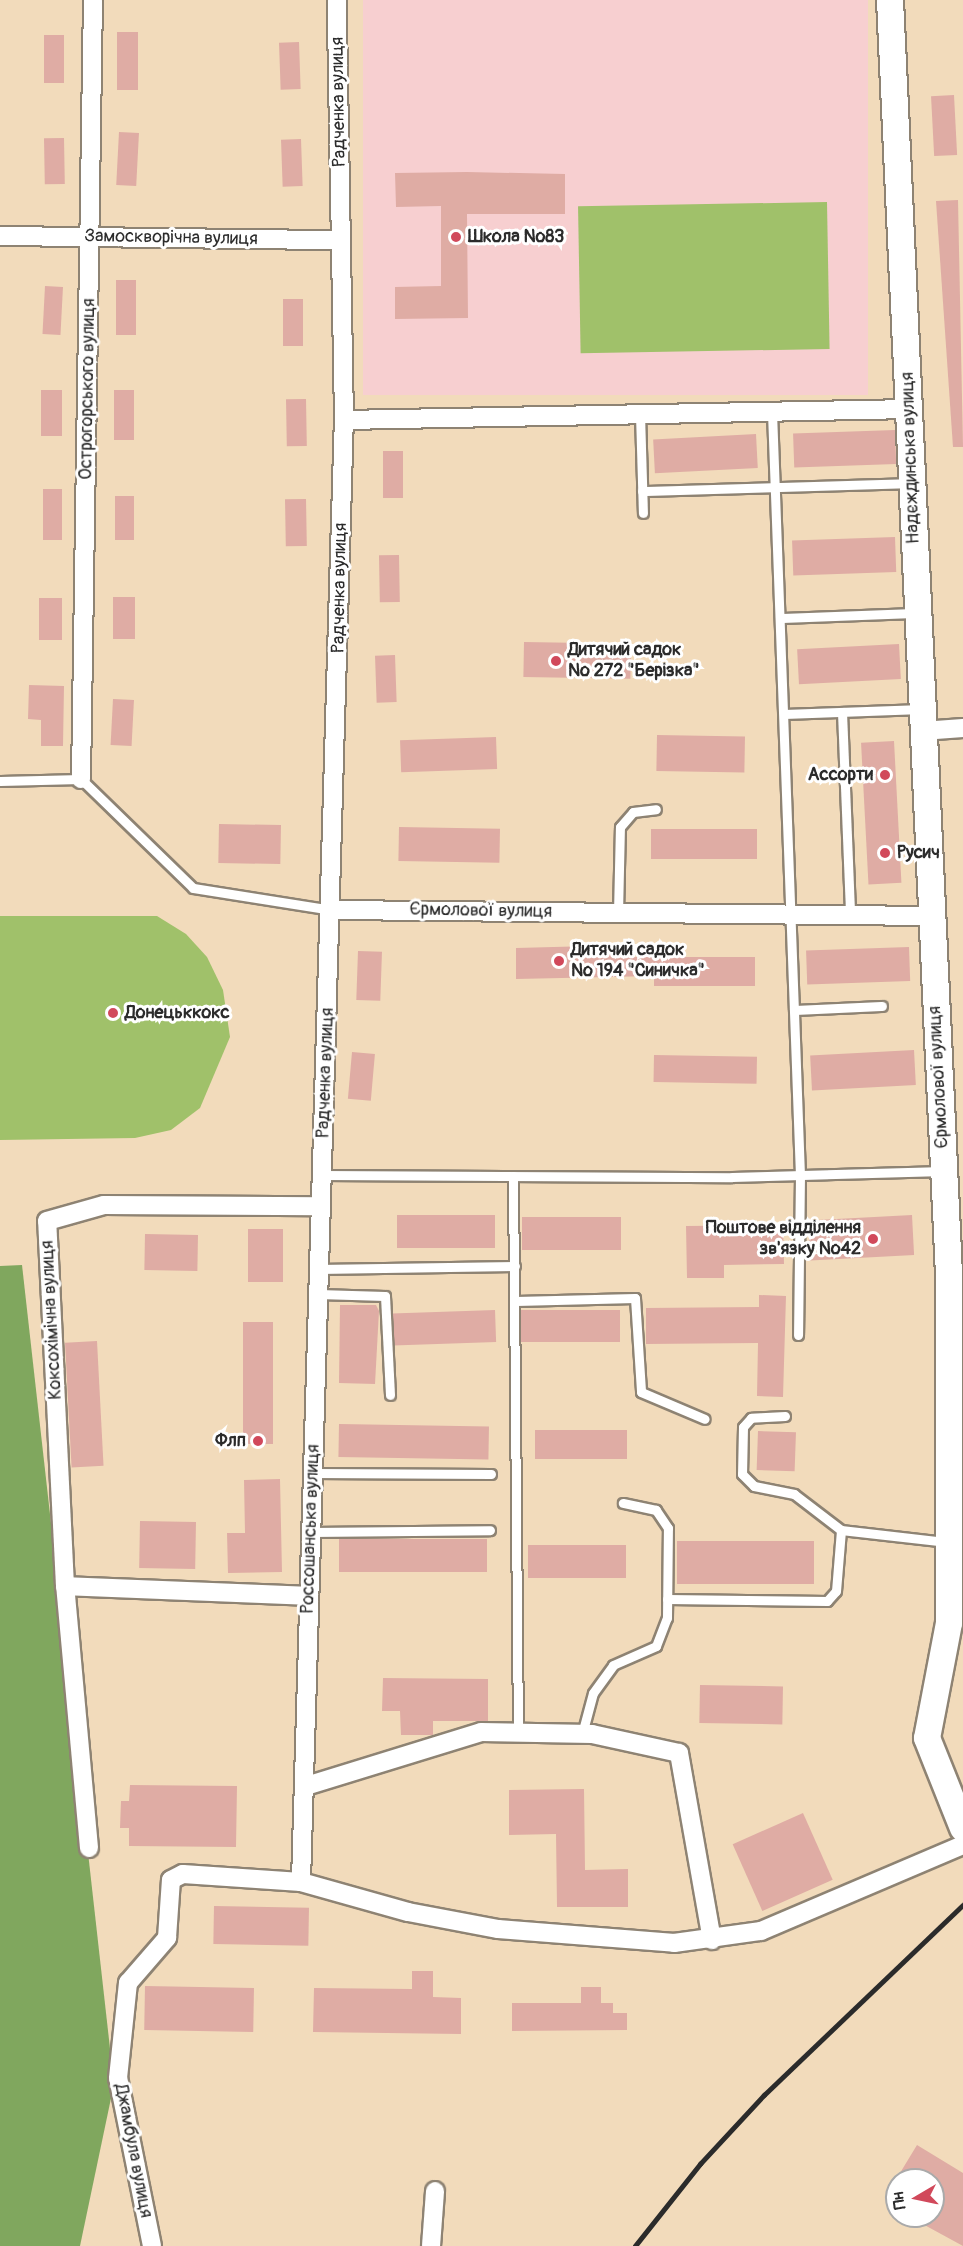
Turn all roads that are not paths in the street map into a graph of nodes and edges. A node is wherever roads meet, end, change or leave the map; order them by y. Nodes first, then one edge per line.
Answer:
1 (93, 0) edge
2 (337, 0) edge
3 (890, 0) edge
4 (0, 236) edge
5 (91, 237) junction
6 (341, 240) junction
7 (910, 409) junction
8 (772, 412) junction
9 (640, 414) junction
10 (344, 420) junction
11 (913, 483) junction
12 (775, 487) junction
13 (642, 491) junction
14 (642, 513) dead end
15 (918, 613) junction
16 (780, 618) junction
17 (842, 712) junction
18 (784, 714) junction
19 (922, 720) junction
20 (963, 728) edge
21 (81, 779) junction
22 (0, 781) edge
23 (656, 809) dead end
24 (332, 910) junction
25 (618, 913) junction
26 (791, 915) junction
27 (849, 915) junction
28 (931, 916) junction
29 (882, 1006) dead end
30 (794, 1010) junction
31 (944, 1171) junction
32 (322, 1175) junction
33 (800, 1175) junction
34 (513, 1176) junction
35 (320, 1206) junction
36 (963, 1247) edge
37 (515, 1266) junction
38 (318, 1269) junction
39 (948, 1275) junction
40 (318, 1294) junction
41 (516, 1301) junction
42 (798, 1335) dead end
43 (390, 1395) dead end
44 (785, 1416) dead end
45 (705, 1419) dead end
46 (313, 1473) junction
47 (491, 1474) dead end
48 (623, 1503) dead end
49 (490, 1530) dead end
50 (841, 1530) junction
51 (311, 1532) junction
52 (949, 1543) junction
53 (65, 1586) junction
54 (309, 1596) junction
55 (667, 1599) junction
56 (518, 1733) junction
57 (582, 1734) junction
58 (306, 1786) junction
59 (963, 1828) edge
60 (963, 1845) edge
61 (89, 1848) dead end
62 (301, 1882) junction
63 (712, 1940) junction
64 (435, 2191) dead end
65 (152, 2246) edge
66 (431, 2246) edge

1 - 5 street, Острогорського вулиця
2 - 6 street, Радченка вулиця
3 - 7 street, Надєждинська вулиця
4 - 5 street, Замоскворічна вулиця
5 - 6 street, Замоскворічна вулиця
5 - 21 street, Острогорського вулиця
6 - 10 street, Радченка вулиця
7 - 8 street
7 - 11 street, Надєждинська вулиця
8 - 9 street
8 - 12 lane
9 - 10 street
9 - 13 lane
10 - 24 street, Радченка вулиця
11 - 12 lane
11 - 15 street, Надєждинська вулиця
12 - 13 lane
12 - 16 lane
13 - 14 lane
15 - 16 lane
15 - 19 street, Надєждинська вулиця
16 - 18 lane
17 - 18 lane
17 - 19 lane
17 - 27 lane
18 - 26 lane
19 - 20 street
19 - 28 street, Надєждинська вулиця
21 - 22 lane
21 - 24 lane
23 - 25 lane
24 - 25 street, Єрмолової вулиця
24 - 32 street, Радченка вулиця
25 - 26 street, Єрмолової вулиця
26 - 27 street, Єрмолової вулиця
26 - 30 lane
27 - 28 street, Єрмолової вулиця
28 - 31 street, Єрмолової вулиця
29 - 30 lane
30 - 33 lane
31 - 33 lane
31 - 39 street, Єрмолової вулиця
32 - 34 lane
32 - 35 street, Россошанська вулиця
33 - 34 lane
33 - 42 lane
34 - 37 lane
35 - 38 street, Россошанська вулиця
35 - 53 street, Коксохімічна вулиця
36 - 39 street
37 - 38 lane
37 - 41 lane
38 - 40 street, Россошанська вулиця
39 - 52 street, Єрмолової вулиця
40 - 43 lane
40 - 46 street, Россошанська вулиця
41 - 45 lane
41 - 56 lane
44 - 50 lane
46 - 47 lane
46 - 51 street, Россошанська вулиця
48 - 55 lane
49 - 51 lane
50 - 52 lane
50 - 55 lane
51 - 54 street, Россошанська вулиця
52 - 59 street, Єрмолової вулиця
53 - 54 street
53 - 61 street, Коксохімічна вулиця
54 - 58 street, Россошанська вулиця
55 - 57 lane
56 - 57 street
56 - 58 street
57 - 63 street
58 - 62 street, Россошанська вулиця
60 - 63 street
62 - 63 street
62 - 65 street, Джамбула вулиця
64 - 66 street

